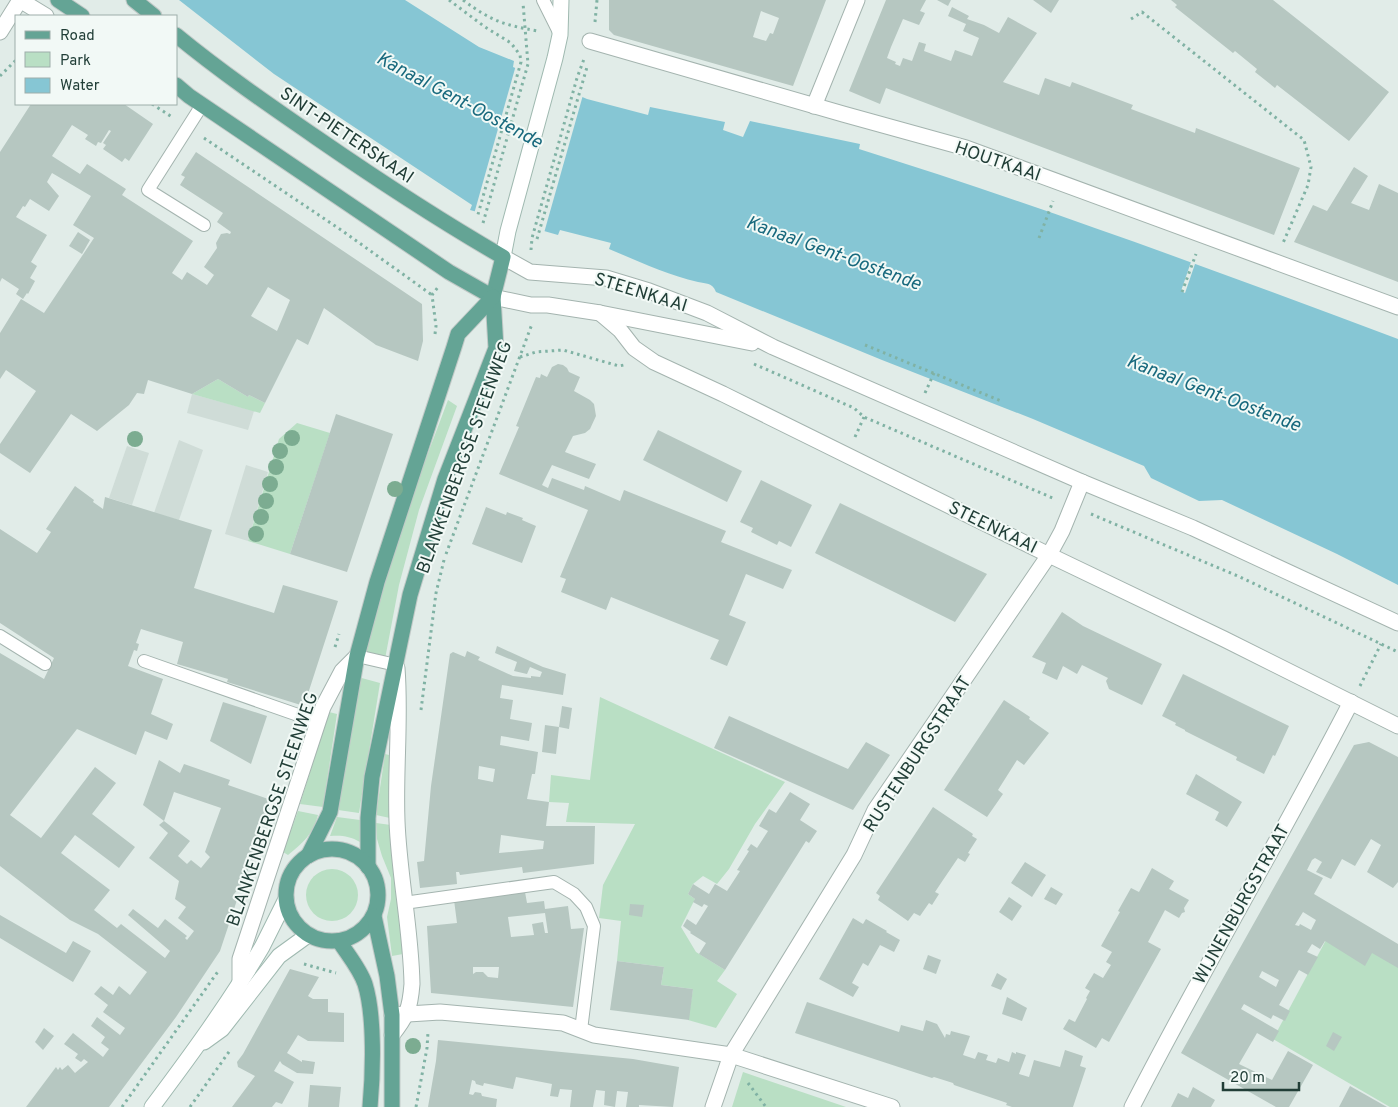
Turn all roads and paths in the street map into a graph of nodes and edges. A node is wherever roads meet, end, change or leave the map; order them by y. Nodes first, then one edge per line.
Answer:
1 (20, 0) edge
2 (58, 0) edge
3 (134, 0) edge
4 (449, 0) edge
5 (463, 0) edge
6 (543, 0) edge
7 (560, 0) edge
8 (597, 0) edge
9 (857, 0) edge
10 (523, 14) dead end
11 (596, 14) dead end
12 (44, 15) edge
13 (80, 15) edge
14 (153, 15) edge
15 (1130, 19) dead end
16 (525, 28) junction
17 (0, 32) edge
18 (560, 35) junction
19 (178, 37) edge
20 (590, 41) dead end
21 (584, 57) dead end
22 (15, 61) edge
23 (588, 67) dead end
24 (0, 76) edge
25 (178, 87) edge
26 (154, 105) edge
27 (202, 105) junction
28 (814, 106) junction
29 (188, 127) junction
30 (1055, 196) dead end
31 (476, 222) dead end
32 (483, 224) dead end
33 (204, 225) dead end
34 (532, 238) dead end
35 (1039, 238) dead end
36 (537, 239) dead end
37 (1198, 249) dead end
38 (503, 257) junction
39 (1275, 261) junction
40 (1182, 292) dead end
41 (493, 297) junction
42 (531, 305) junction
43 (1398, 307) edge
44 (600, 313) junction
45 (436, 326) dead end
46 (865, 345) dead end
47 (773, 348) junction
48 (520, 357) junction
49 (745, 360) dead end
50 (654, 362) junction
51 (934, 373) junction
52 (931, 379) dead end
53 (1001, 401) dead end
54 (1082, 482) junction
55 (1073, 506) junction
56 (1049, 554) junction
57 (1398, 624) edge
58 (0, 636) edge
59 (1381, 644) junction
60 (1398, 652) edge
61 (357, 656) junction
62 (144, 661) dead end
63 (45, 664) dead end
64 (396, 665) junction
65 (1351, 702) junction
66 (420, 711) dead end
67 (318, 722) junction
68 (1398, 726) edge
69 (308, 856) junction
70 (368, 867) junction
71 (286, 899) junction
72 (404, 902) junction
73 (374, 916) junction
74 (308, 935) junction
75 (339, 941) junction
76 (220, 968) dead end
77 (240, 982) junction
78 (428, 1011) junction
79 (407, 1013) junction
80 (392, 1014) junction
81 (581, 1030) junction
82 (392, 1036) junction
83 (197, 1046) junction
84 (731, 1055) junction
85 (122, 1107) edge
86 (152, 1107) edge
87 (370, 1107) edge
88 (392, 1107) edge
89 (416, 1107) edge
90 (713, 1107) edge
91 (892, 1107) edge
92 (1132, 1107) edge

1 - 12 street
1 - 17 street
2 - 13 main road
3 - 14 main road
4 - 31 path
5 - 16 path
6 - 18 lane
7 - 18 street
8 - 11 path
9 - 28 street
10 - 16 path
15 - 39 path
16 - 32 path
18 - 38 street
19 - 38 main road, SINT-PIETERSKAAI
20 - 28 street, HOUTKAAI
21 - 34 path
22 - 24 path
23 - 36 path
25 - 27 main road
26 - 29 path
27 - 29 lane
27 - 41 main road
28 - 39 street, HOUTKAAI
29 - 33 lane
29 - 45 path
30 - 35 path
37 - 40 path
38 - 41 main road, BLANKENBERGSE STEENWEG
38 - 47 street, STEENKAAI
39 - 43 street, HOUTKAAI
41 - 42 street, STEENKAAI
41 - 61 main road, BLANKENBERGSE STEENWEG
41 - 64 main road, BLANKENBERGSE STEENWEG
42 - 44 street, STEENKAAI
42 - 48 path, BLANKENBERGSE STEENWEG
44 - 47 street, STEENKAAI
44 - 50 street, STEENKAAI
46 - 51 path
47 - 54 street, STEENKAAI
48 - 50 path
48 - 66 path, BLANKENBERGSE STEENWEG
49 - 55 path
50 - 56 street, STEENKAAI
51 - 52 path
51 - 53 path
54 - 55 street, RUSTENBURGSTRAAT
54 - 57 street, STEENKAAI
55 - 56 street, RUSTENBURGSTRAAT
55 - 59 path
56 - 65 street, STEENKAAI
56 - 84 street, RUSTENBURGSTRAAT
58 - 63 lane
59 - 60 path
59 - 65 path
61 - 64 lane
61 - 67 street, BLANKENBERGSE STEENWEG
61 - 69 main road, BLANKENBERGSE STEENWEG
62 - 67 lane
64 - 70 main road, BLANKENBERGSE STEENWEG
64 - 72 street, BLANKENBERGSE STEENWEG
65 - 68 street, STEENKAAI
65 - 92 street, WIJNENBURGSTRAAT
67 - 77 street, BLANKENBERGSE STEENWEG
69 - 70 main road
69 - 71 main road, BLANKENBERGSE STEENWEG
70 - 73 main road, BLANKENBERGSE STEENWEG
71 - 74 main road
71 - 77 street, BLANKENBERGSE STEENWEG
72 - 79 street, BLANKENBERGSE STEENWEG
72 - 81 lane
73 - 75 main road
73 - 80 main road
74 - 75 main road
74 - 83 street, BLANKENBERGSE STEENWEG
75 - 87 main road
76 - 85 path
77 - 83 street, BLANKENBERGSE STEENWEG
78 - 79 street
78 - 81 street
78 - 89 path
79 - 80 street
79 - 82 street, BLANKENBERGSE STEENWEG
80 - 82 main road
81 - 84 street
82 - 88 main road
83 - 86 street, BLANKENBERGSE STEENWEG
84 - 90 street, RUSTENBURGSTRAAT
84 - 91 street

